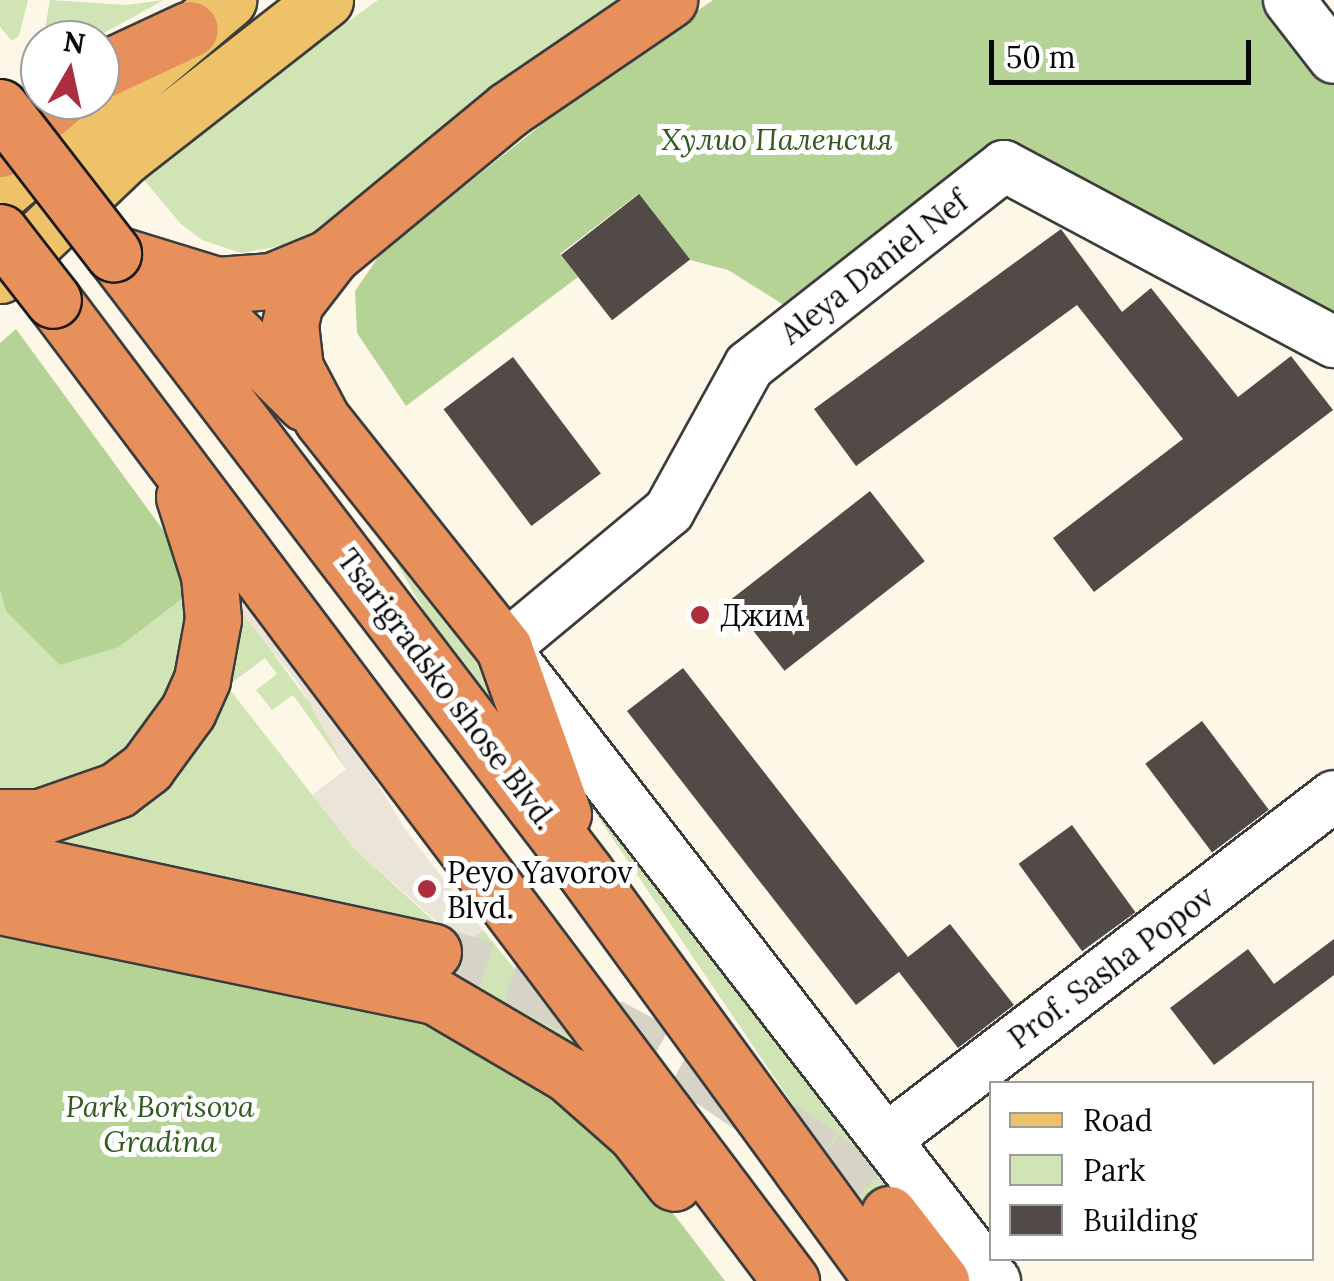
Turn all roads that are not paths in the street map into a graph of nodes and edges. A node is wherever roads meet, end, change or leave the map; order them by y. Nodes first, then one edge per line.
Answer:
1 (326, 0) edge
2 (669, 0) edge
3 (1290, 0) edge
4 (209, 15) edge
5 (1334, 58) edge
6 (120, 72) edge
7 (0, 107) edge
8 (46, 120) edge
9 (63, 120) edge
10 (0, 150) edge
11 (0, 193) edge
12 (0, 232) edge
13 (113, 253) junction
14 (332, 255) junction
15 (0, 275) edge
16 (178, 277) junction
17 (1334, 342) edge
18 (322, 419) junction
19 (168, 452) junction
20 (504, 648) junction
21 (1329, 809) edge
22 (0, 817) edge
23 (0, 858) edge
24 (585, 872) junction
25 (0, 906) edge
26 (433, 952) tunnel mouth
27 (888, 1138) junction
28 (890, 1214) tunnel mouth
29 (762, 1281) edge
30 (792, 1281) edge
31 (883, 1281) edge
32 (942, 1281) edge
33 (995, 1281) edge

1 - 15 main road
2 - 14 highway
3 - 5 street
4 - 6 highway
7 - 13 highway, Tsarigradsko shose Blvd., bridge
8 - 10 highway
9 - 11 main road
12 - 19 highway, bridge
13 - 16 highway
13 - 24 highway, Tsarigradsko shose Blvd.
14 - 16 highway
14 - 18 highway
16 - 18 highway
17 - 20 street, Aleya Daniel Nef
18 - 20 highway
19 - 22 highway
19 - 30 highway
20 - 24 highway
20 - 27 street
21 - 27 street, Prof. Sasha Popov
23 - 26 highway
24 - 31 highway, Tsarigradsko shose Blvd.
25 - 29 highway
27 - 33 street
28 - 32 highway

